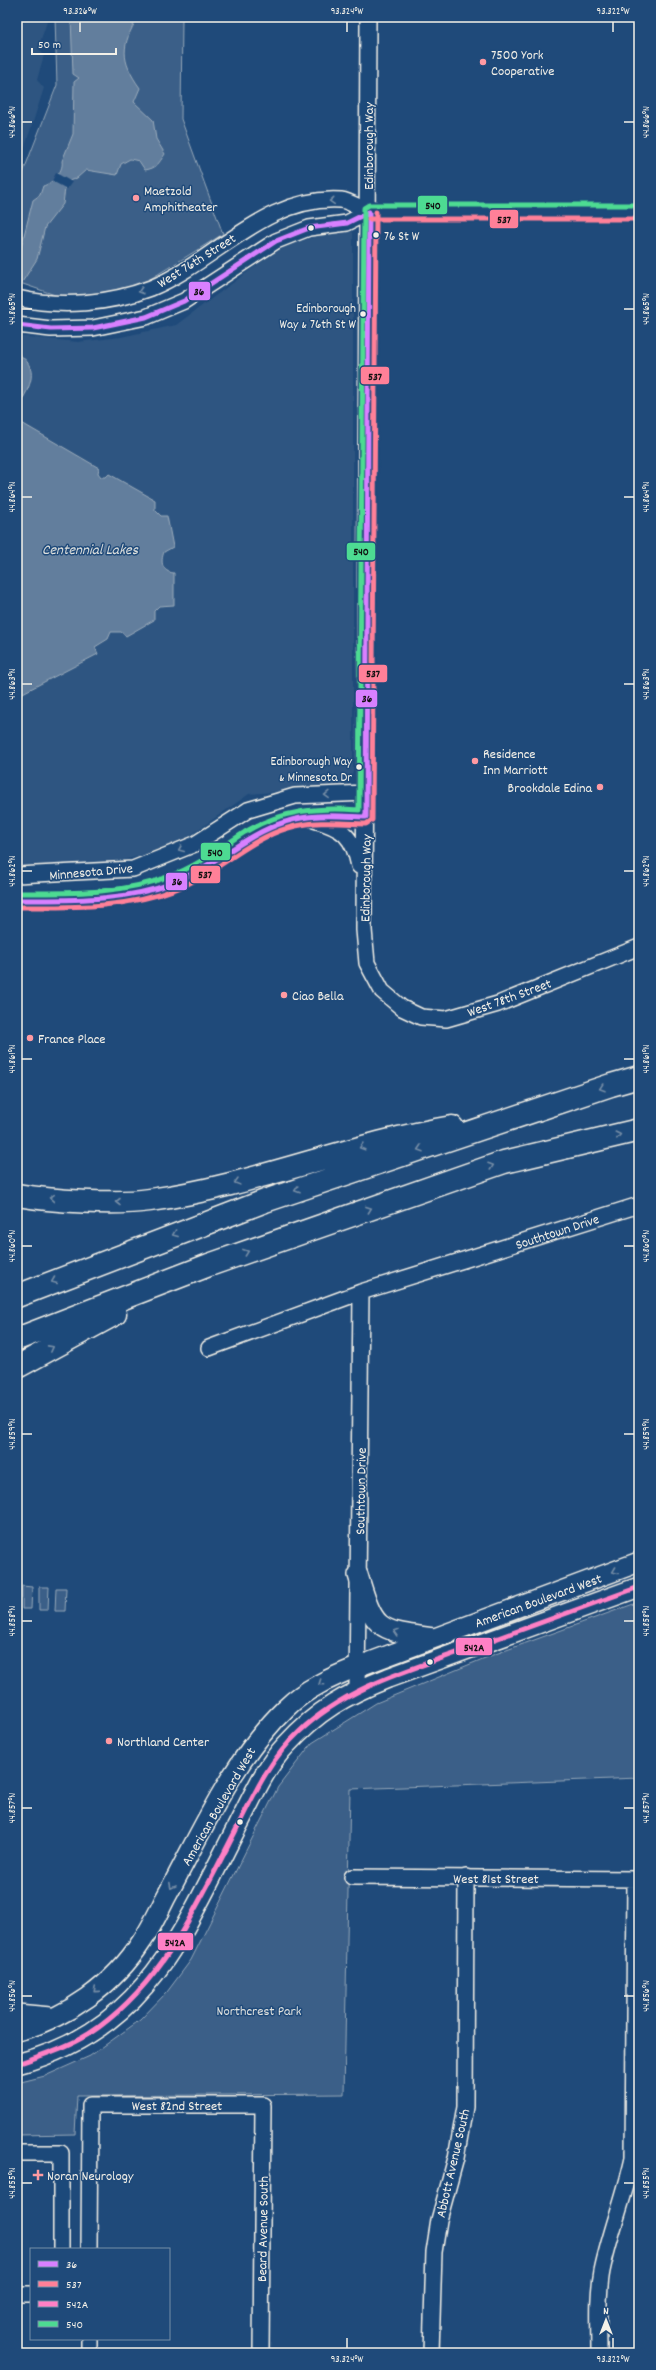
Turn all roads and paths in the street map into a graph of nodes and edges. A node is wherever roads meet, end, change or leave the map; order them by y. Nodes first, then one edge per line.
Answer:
1 (368, 17) edge
2 (368, 212) junction
3 (639, 212) edge
4 (22, 299) edge
5 (20, 325) edge
6 (366, 793) junction
7 (303, 817) junction
8 (366, 817) junction
9 (17, 875) edge
10 (364, 892) junction
11 (17, 900) edge
12 (639, 947) edge
13 (382, 991) joint
14 (639, 1077) edge
15 (524, 1115) junction
16 (639, 1130) edge
17 (17, 1195) edge
18 (639, 1205) edge
19 (210, 1265) junction
20 (361, 1292) junction
21 (17, 1296) edge
22 (17, 1339) edge
23 (209, 1348) dead end
24 (17, 1367) edge
25 (639, 1562) edge
26 (358, 1575) junction
27 (639, 1587) edge
28 (434, 1638) junction
29 (356, 1667) junction
30 (357, 1691) junction
31 (352, 1877) dead end
32 (466, 1877) junction
33 (637, 1879) edge
34 (17, 2014) edge
35 (54, 2018) junction
36 (17, 2031) edge
37 (17, 2064) edge
38 (263, 2105) joint
39 (17, 2153) edge
40 (61, 2248) edge
41 (90, 2248) edge
42 (17, 2294) edge
43 (30, 2294) edge
44 (89, 2340) edge
45 (89, 2353) edge
46 (261, 2353) edge
47 (431, 2353) edge
48 (599, 2353) edge

1 - 2 street, Edinborough Way
2 - 3 street, West 76th Street
2 -> 4 street, West 76th Street
2 - 5 street, West 76th Street
2 - 6 street, Edinborough Way
6 - 8 street, Edinborough Way
6 -> 9 street, Minnesota Drive
7 - 8 street, Minnesota Drive
7 - 10 street
7 - 11 street, Minnesota Drive
8 - 10 street, Edinborough Way
10 - 13 street, Edinborough Way
12 - 13 street, West 78th Street
14 -> 15 highway
15 -> 17 highway
15 -> 21 highway
19 -> 16 highway
18 - 20 street, Southtown Drive
19 - 22 highway
24 -> 19 highway
20 - 23 street, Southtown Drive
20 - 26 street, Southtown Drive
25 -> 28 main road, American Boulevard West
28 -> 26 main road
26 - 29 street, Southtown Drive
27 - 30 main road, American Boulevard West
28 - 29 main road, American Boulevard West
29 - 30 street, Southtown Drive
29 -> 35 main road, American Boulevard West
30 - 37 main road, American Boulevard West
31 - 32 street, West 81st Street
32 - 33 street, West 81st Street
32 - 47 street, Abbott Avenue South
33 - 48 street
34 - 35 main road
35 - 36 main road, American Boulevard West
38 - 41 street, West 82nd Street
38 - 46 street, Beard Avenue South
39 - 40 street
42 - 43 street
44 - 45 street

